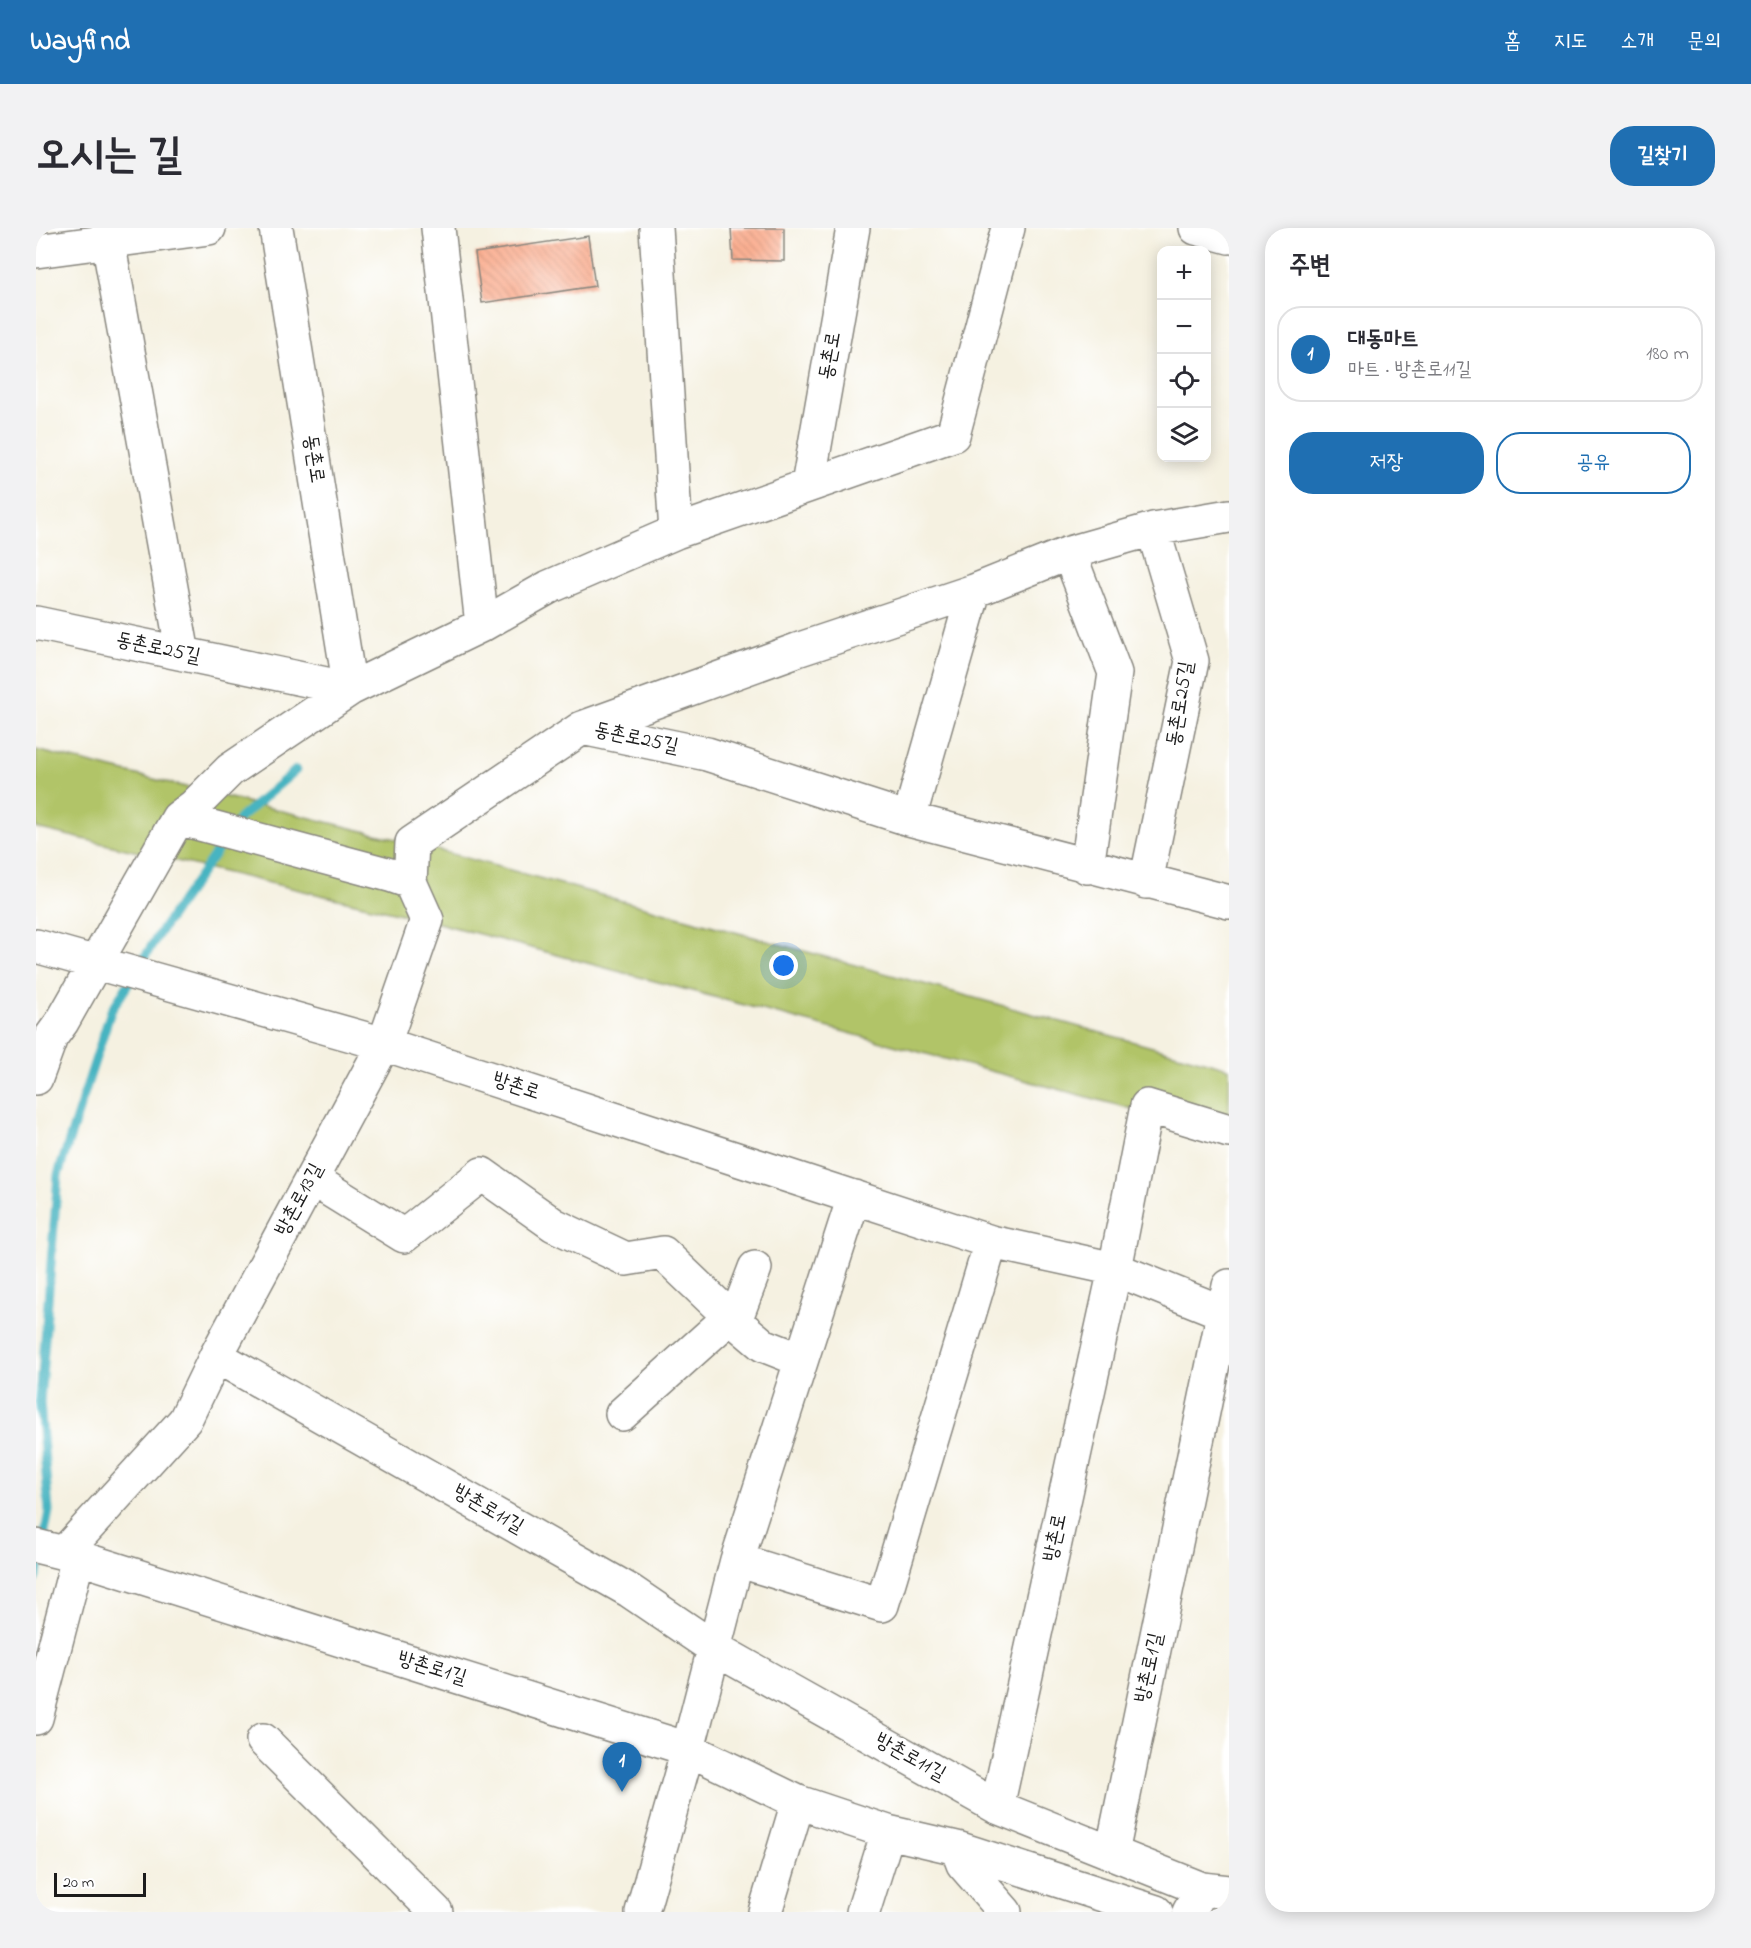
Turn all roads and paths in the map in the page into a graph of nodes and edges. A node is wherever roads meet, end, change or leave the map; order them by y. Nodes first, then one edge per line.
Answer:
1 (209, 228) edge
2 (276, 228) edge
3 (438, 228) edge
4 (656, 228) edge
5 (853, 228) edge
6 (1008, 228) edge
7 (1196, 228) edge
8 (1229, 237) edge
9 (108, 242) junction
10 (36, 251) edge
11 (808, 485) junction
12 (1229, 516) edge
13 (1153, 529) junction
14 (676, 532) junction
15 (1069, 553) junction
16 (974, 591) junction
17 (36, 623) edge
18 (482, 626) junction
19 (183, 654) junction
20 (350, 689) junction
21 (582, 728) junction
22 (178, 818) junction
23 (909, 819) junction
24 (1087, 867) junction
25 (400, 879) junction
26 (1146, 882) junction
27 (1229, 902) edge
28 (36, 946) edge
29 (95, 963) junction
30 (44, 1035) edge
31 (384, 1044) junction
32 (36, 1078) edge
33 (1229, 1131) edge
34 (312, 1179) junction
35 (854, 1197) junction
36 (991, 1242) junction
37 (755, 1268) dead end
38 (1115, 1269) junction
39 (1227, 1305) edge
40 (733, 1319) junction
41 (216, 1356) junction
42 (801, 1360) junction
43 (622, 1414) dead end
44 (1189, 1482) joint
45 (60, 1552) edge
46 (737, 1560) junction
47 (714, 1648) junction
48 (36, 1718) edge
49 (263, 1740) dead end
50 (688, 1749) junction
51 (798, 1802) junction
52 (997, 1807) junction
53 (888, 1832) junction
54 (957, 1848) junction
55 (1112, 1853) junction
56 (1206, 1898) edge
57 (436, 1912) edge
58 (642, 1912) edge
59 (765, 1912) edge
60 (863, 1912) edge
61 (1005, 1912) edge
62 (1156, 1912) edge

1 - 9 street
2 - 20 street, 동촌로
3 - 18 street
4 - 14 street
5 - 11 street, 동촌로
6 - 11 street
7 - 8 street
9 - 10 street
9 - 19 street
11 - 14 street
12 - 13 street, 동촌로25길
13 - 15 street, 동촌로25길
13 - 26 street, 동촌로25길
14 - 18 street
15 - 16 street, 동촌로25길
15 - 24 street
16 - 21 street, 동촌로25길
16 - 23 street
17 - 19 street, 동촌로25길
18 - 20 street
19 - 20 street, 동촌로25길
20 - 22 street
21 - 23 street, 동촌로25길
21 - 25 street
22 - 25 street
22 - 29 street
23 - 24 street, 동촌로25길
24 - 26 street, 동촌로25길
25 - 31 street, 방촌로13길
26 - 27 street, 동촌로25길
28 - 29 street, 방촌로
29 - 30 street
29 - 31 street, 방촌로
30 - 32 street
31 - 34 street, 방촌로13길
31 - 35 street, 방촌로
33 - 38 street, 방촌로
34 - 40 street
34 - 41 street, 방촌로13길
35 - 36 street, 방촌로
35 - 42 street
36 - 38 street, 방촌로
36 - 46 street
37 - 40 street
38 - 39 street, 방촌로
38 - 52 street, 방촌로
39 - 44 street, 방촌로
40 - 42 street
40 - 43 street
41 - 45 street, 방촌로13길
41 - 47 street, 방촌로11길
42 - 46 street
44 - 55 street, 방촌로1길
45 - 48 street, 방촌로13길
45 - 50 street, 방촌로1길
46 - 47 street
47 - 50 street
47 - 52 street, 방촌로11길
49 - 57 street
50 - 51 street, 방촌로1길
50 - 58 street
51 - 53 street, 방촌로1길
51 - 59 street
52 - 55 street, 방촌로11길
53 - 54 street, 방촌로1길
53 - 60 street
54 - 61 street
54 - 62 street, 방촌로1길
55 - 56 street, 방촌로11길

